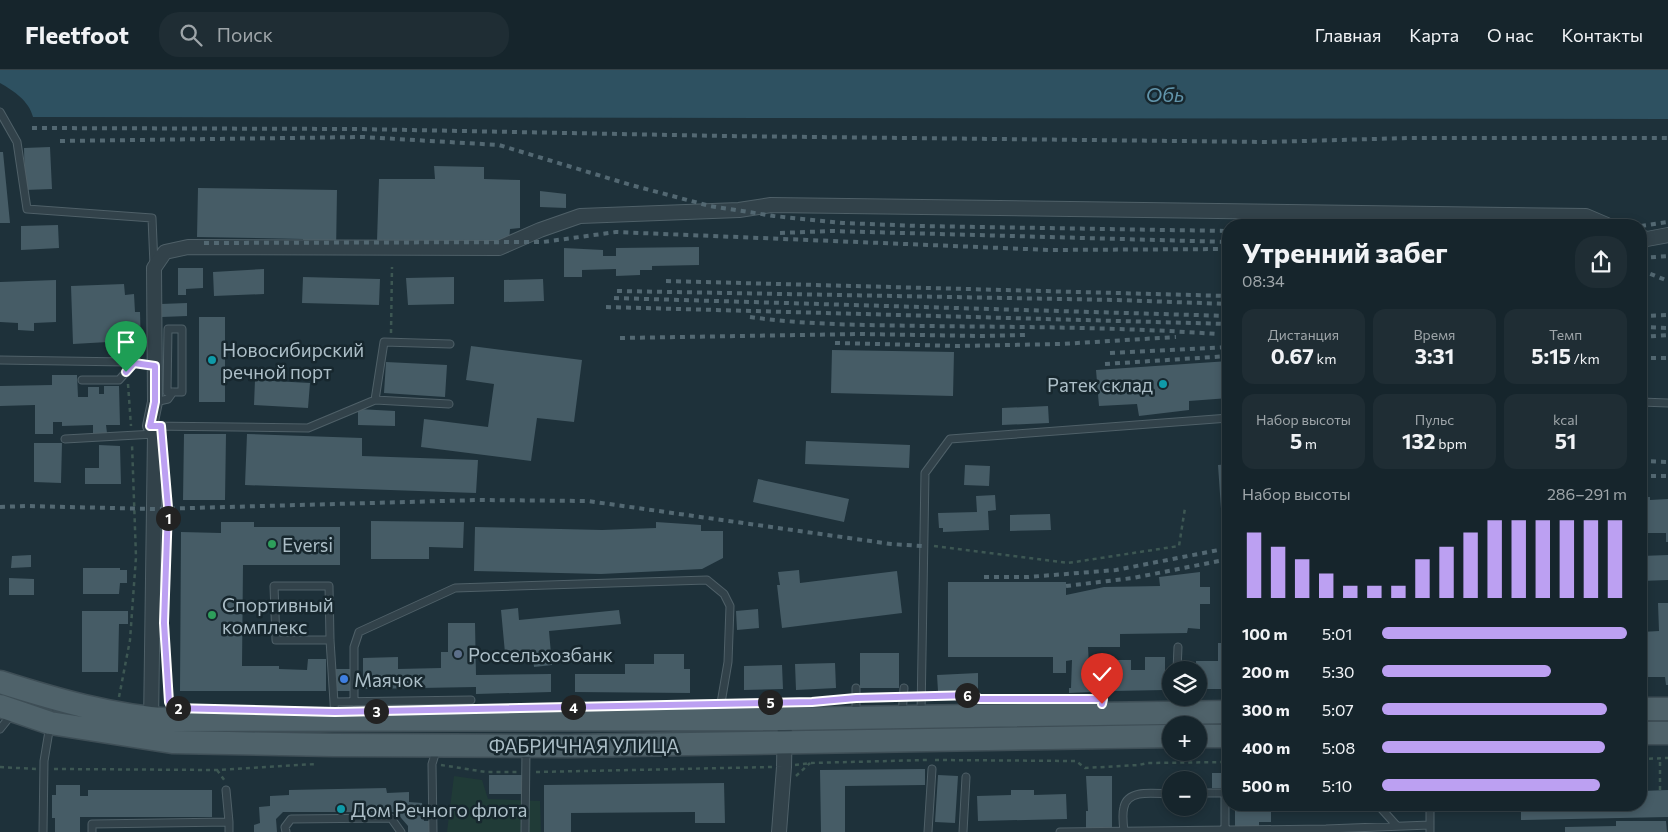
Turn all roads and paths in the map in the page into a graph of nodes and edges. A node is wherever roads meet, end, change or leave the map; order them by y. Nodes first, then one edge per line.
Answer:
1 (0, 112) edge
2 (1593, 219) edge
3 (1668, 235) edge
4 (1647, 239) edge
5 (392, 267) dead end
6 (154, 268) junction
7 (391, 336) dead end
8 (450, 344) dead end
9 (0, 360) edge
10 (134, 363) junction
11 (155, 366) junction
12 (126, 372) junction
13 (82, 380) dead end
14 (173, 392) junction
15 (375, 400) junction
16 (155, 402) junction
17 (1647, 402) edge
18 (1668, 403) edge
19 (449, 404) dead end
20 (1222, 419) edge
21 (152, 430) junction
22 (132, 435) junction
23 (65, 438) dead end
24 (1185, 508) dead end
25 (922, 546) junction
26 (330, 640) junction
27 (1178, 646) dead end
28 (166, 653) dead end
29 (1177, 661) edge
30 (0, 682) edge
31 (856, 688) dead end
32 (904, 688) dead end
33 (1103, 694) dead end
34 (979, 699) dead end
35 (470, 700) dead end
36 (118, 701) dead end
37 (354, 702) junction
38 (1102, 704) dead end
39 (912, 707) junction
40 (172, 708) dead end
41 (856, 708) junction
42 (8, 709) edge
43 (1647, 709) edge
44 (1668, 709) edge
45 (334, 711) junction
46 (1222, 712) edge
47 (722, 719) junction
48 (785, 719) junction
49 (50, 723) junction
50 (0, 729) edge
51 (151, 729) junction
52 (1647, 733) edge
53 (1668, 733) edge
54 (1162, 736) edge
55 (1207, 736) edge
56 (1222, 736) edge
57 (785, 742) junction
58 (526, 746) junction
59 (810, 753) junction
60 (435, 755) junction
61 (1668, 758) edge
62 (1647, 759) edge
63 (1660, 759) junction
64 (1222, 762) edge
65 (319, 764) dead end
66 (0, 767) edge
67 (784, 767) junction
68 (44, 769) junction
69 (932, 769) dead end
70 (217, 770) junction
71 (525, 773) junction
72 (966, 776) dead end
73 (225, 779) dead end
74 (793, 783) dead end
75 (226, 790) dead end
76 (1660, 790) dead end
77 (1207, 793) edge
78 (1222, 793) edge
79 (1162, 794) edge
80 (1226, 811) edge
81 (1383, 811) edge
82 (1430, 811) edge
83 (228, 822) junction
84 (1397, 826) junction
85 (1430, 829) edge
86 (1225, 830) junction
87 (1124, 831) edge
88 (43, 832) edge
89 (92, 832) edge
90 (229, 832) edge
91 (286, 832) edge
92 (401, 832) edge
93 (433, 832) edge
94 (525, 832) edge
95 (779, 832) edge
96 (928, 832) edge
97 (963, 832) edge
98 (1060, 832) edge

1 - 6 lane
2 - 6 street
3 - 4 street
5 - 7 path
6 - 11 street
8 - 15 lane
9 - 10 lane
10 - 11 lane
10 - 12 lane
11 - 16 street
12 - 13 lane
12 - 22 path
14 - 14 lane
14 - 16 lane
15 - 19 lane
15 - 21 lane
16 - 21 street
17 - 18 lane
20 - 25 lane
21 - 22 lane
21 - 51 street
22 - 23 lane
22 - 36 path
24 - 25 path
25 - 39 lane
26 - 26 lane
26 - 45 lane
27 - 29 lane
28 - 40 path
30 - 51 main road, ФАБРИЧНАЯ УЛИЦА
31 - 41 lane
32 - 39 lane
33 - 38 lane
34 - 39 path
35 - 37 lane
37 - 45 lane
37 - 47 lane
39 - 41 main road, ФАБРИЧНАЯ УЛИЦА
39 - 41 path
39 - 46 main road, ФАБРИЧНАЯ УЛИЦА
41 - 48 main road, ФАБРИЧНАЯ УЛИЦА
42 - 49 main road, ФАБРИЧНАЯ УЛИЦА
42 - 50 lane
43 - 44 main road
45 - 47 main road, ФАБРИЧНАЯ УЛИЦА
45 - 51 main road, ФАБРИЧНАЯ УЛИЦА
47 - 48 main road, ФАБРИЧНАЯ УЛИЦА
48 - 57 street
49 - 51 main road, ФАБРИЧНАЯ УЛИЦА
49 - 68 lane
51 - 60 main road, ФАБРИЧНАЯ УЛИЦА
52 - 53 main road
54 - 59 main road, ФАБРИЧНАЯ УЛИЦА
55 - 56 main road
57 - 58 main road, ФАБРИЧНАЯ УЛИЦА
57 - 59 main road, ФАБРИЧНАЯ УЛИЦА
57 - 67 street
58 - 60 main road, ФАБРИЧНАЯ УЛИЦА
58 - 71 lane
59 - 64 path
59 - 67 path
59 - 74 path
60 - 71 path
60 - 93 lane
61 - 63 path
62 - 63 path
63 - 76 path
65 - 70 path
66 - 68 path
67 - 71 path
67 - 95 street
68 - 70 path
68 - 88 lane
69 - 96 lane
70 - 73 path
71 - 94 lane
72 - 97 lane
75 - 83 lane
77 - 78 lane
79 - 87 lane
80 - 86 lane
81 - 84 lane
82 - 85 lane
83 - 89 lane
83 - 90 lane
84 - 85 lane
84 - 86 lane
86 - 87 lane
87 - 98 lane
91 - 92 lane

